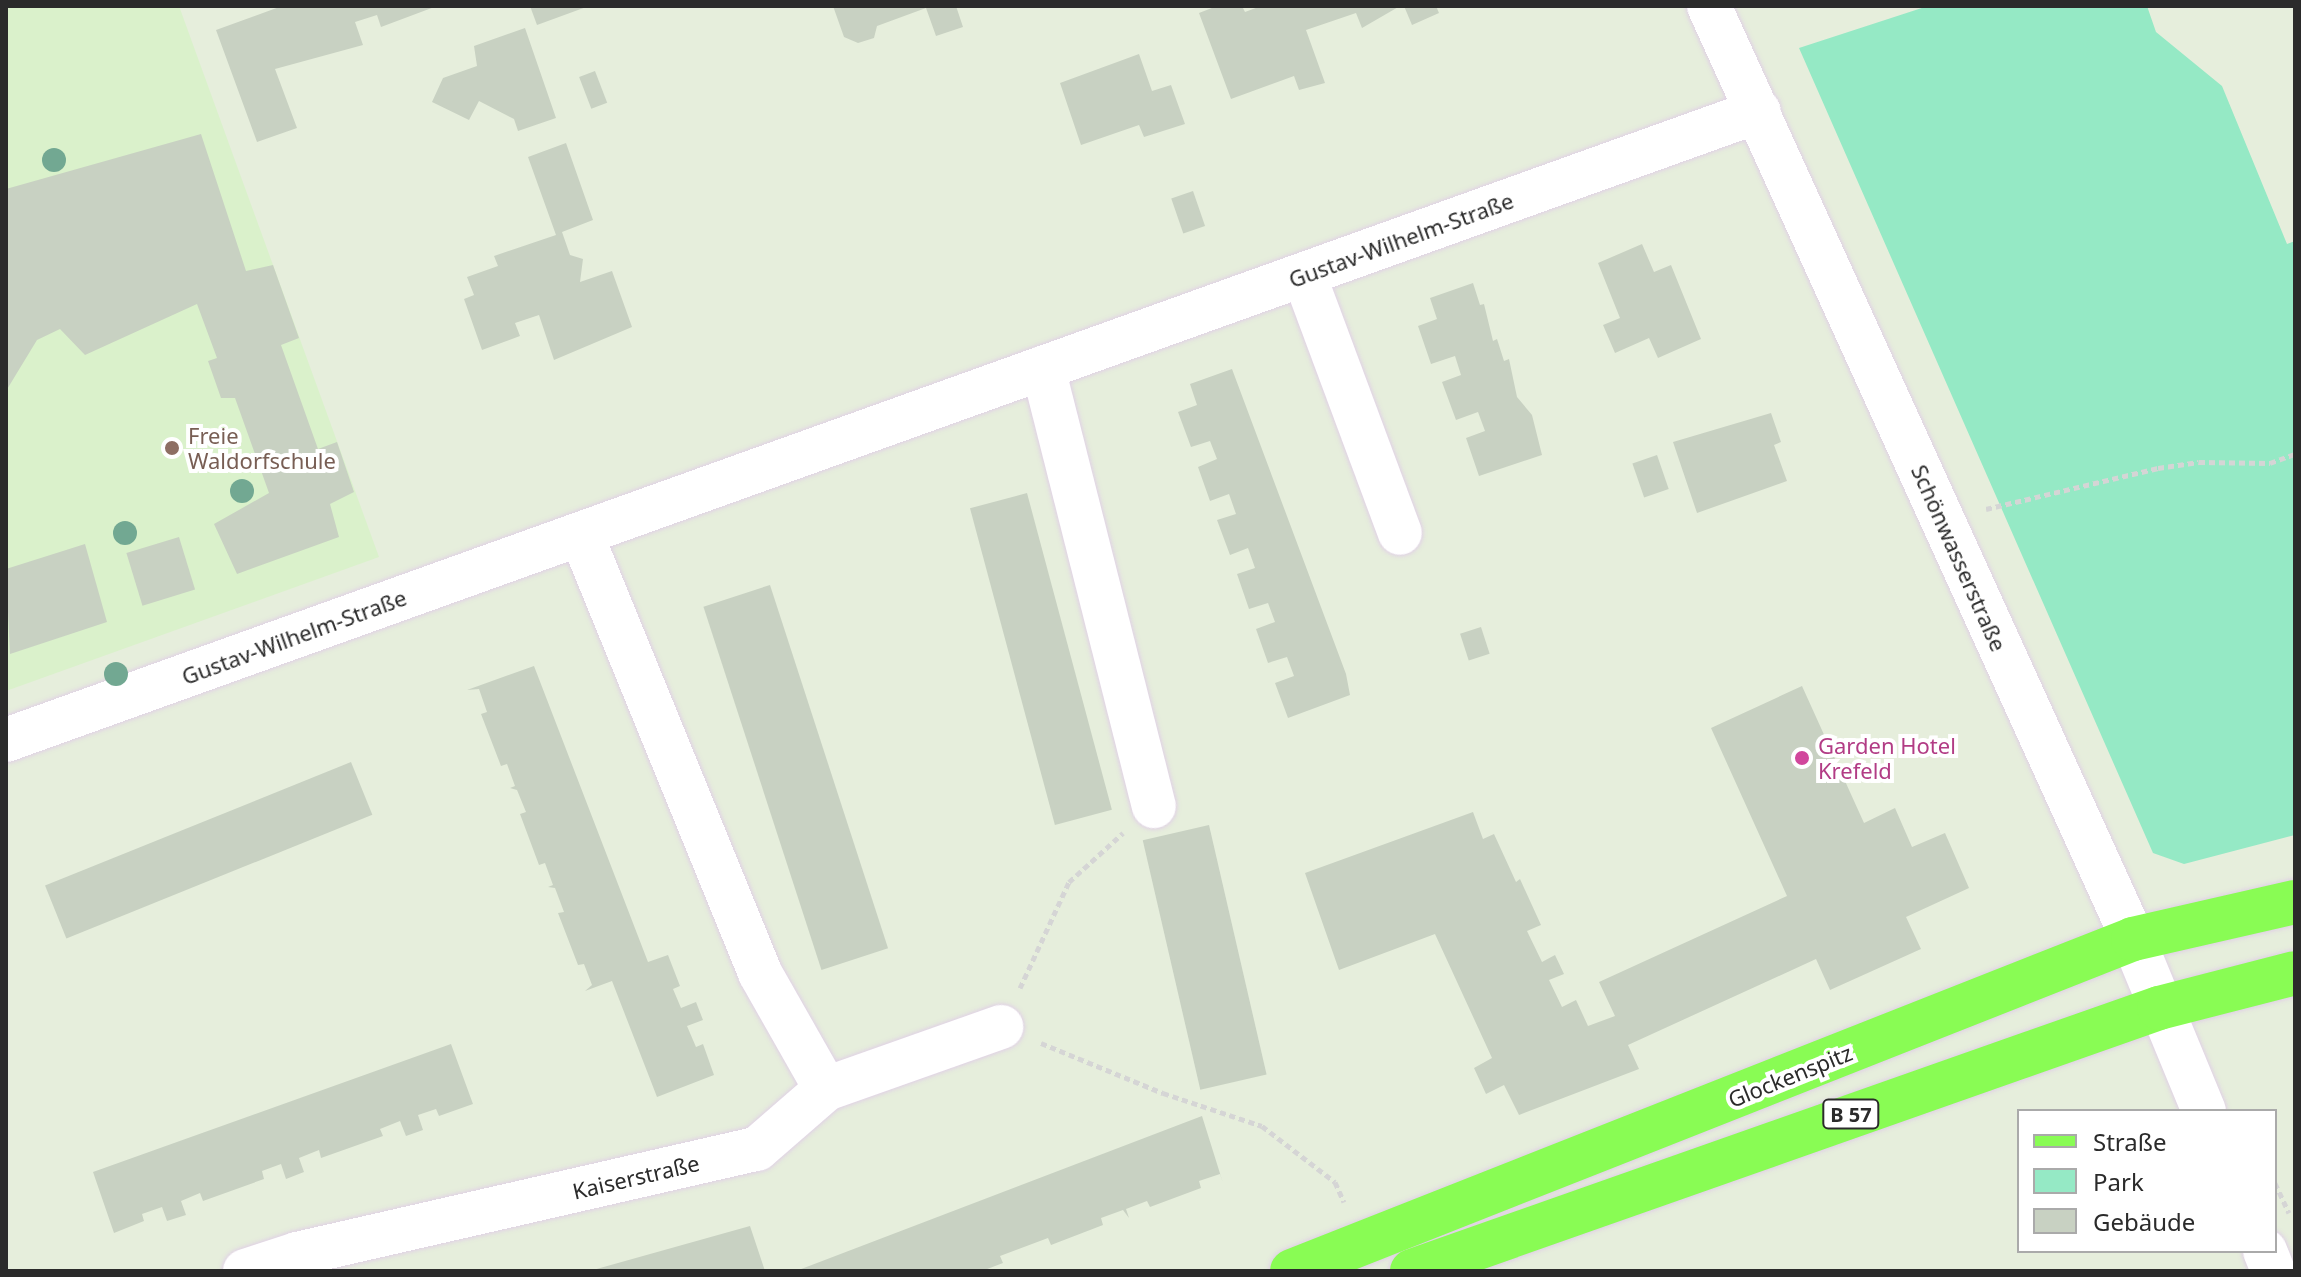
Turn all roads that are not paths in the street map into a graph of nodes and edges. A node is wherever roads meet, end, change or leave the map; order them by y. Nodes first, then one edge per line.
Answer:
1 (1709, 6) edge
2 (1759, 111) junction
3 (1304, 275) junction
4 (1043, 368) junction
5 (1400, 533) dead end
6 (581, 534) junction
7 (6, 740) edge
8 (1154, 806) road end
9 (2295, 902) edge
10 (2133, 939) junction
11 (2295, 973) edge
12 (2159, 1008) junction
13 (1001, 1027) road end
14 (826, 1089) junction
15 (2203, 1109) edge
16 (245, 1271) edge
17 (1292, 1271) edge
18 (1412, 1271) edge

1 - 2 street, Schönwasserstraße
2 - 3 street, Gustav-Wilhelm-Straße
2 - 10 street, Schönwasserstraße
3 - 4 street, Gustav-Wilhelm-Straße
3 - 5 street
4 - 6 street, Gustav-Wilhelm-Straße
4 - 8 street
6 - 7 street, Gustav-Wilhelm-Straße
6 - 14 street
9 - 10 main road, Glockenspitz / B 57
10 - 12 street, Schönwasserstraße
10 - 17 main road, Glockenspitz / B 57
11 - 12 main road, B 57
12 - 15 street, Schönwasserstraße
12 - 18 main road, B 57
13 - 14 street, Kaiserstraße
14 - 16 street, Kaiserstraße

